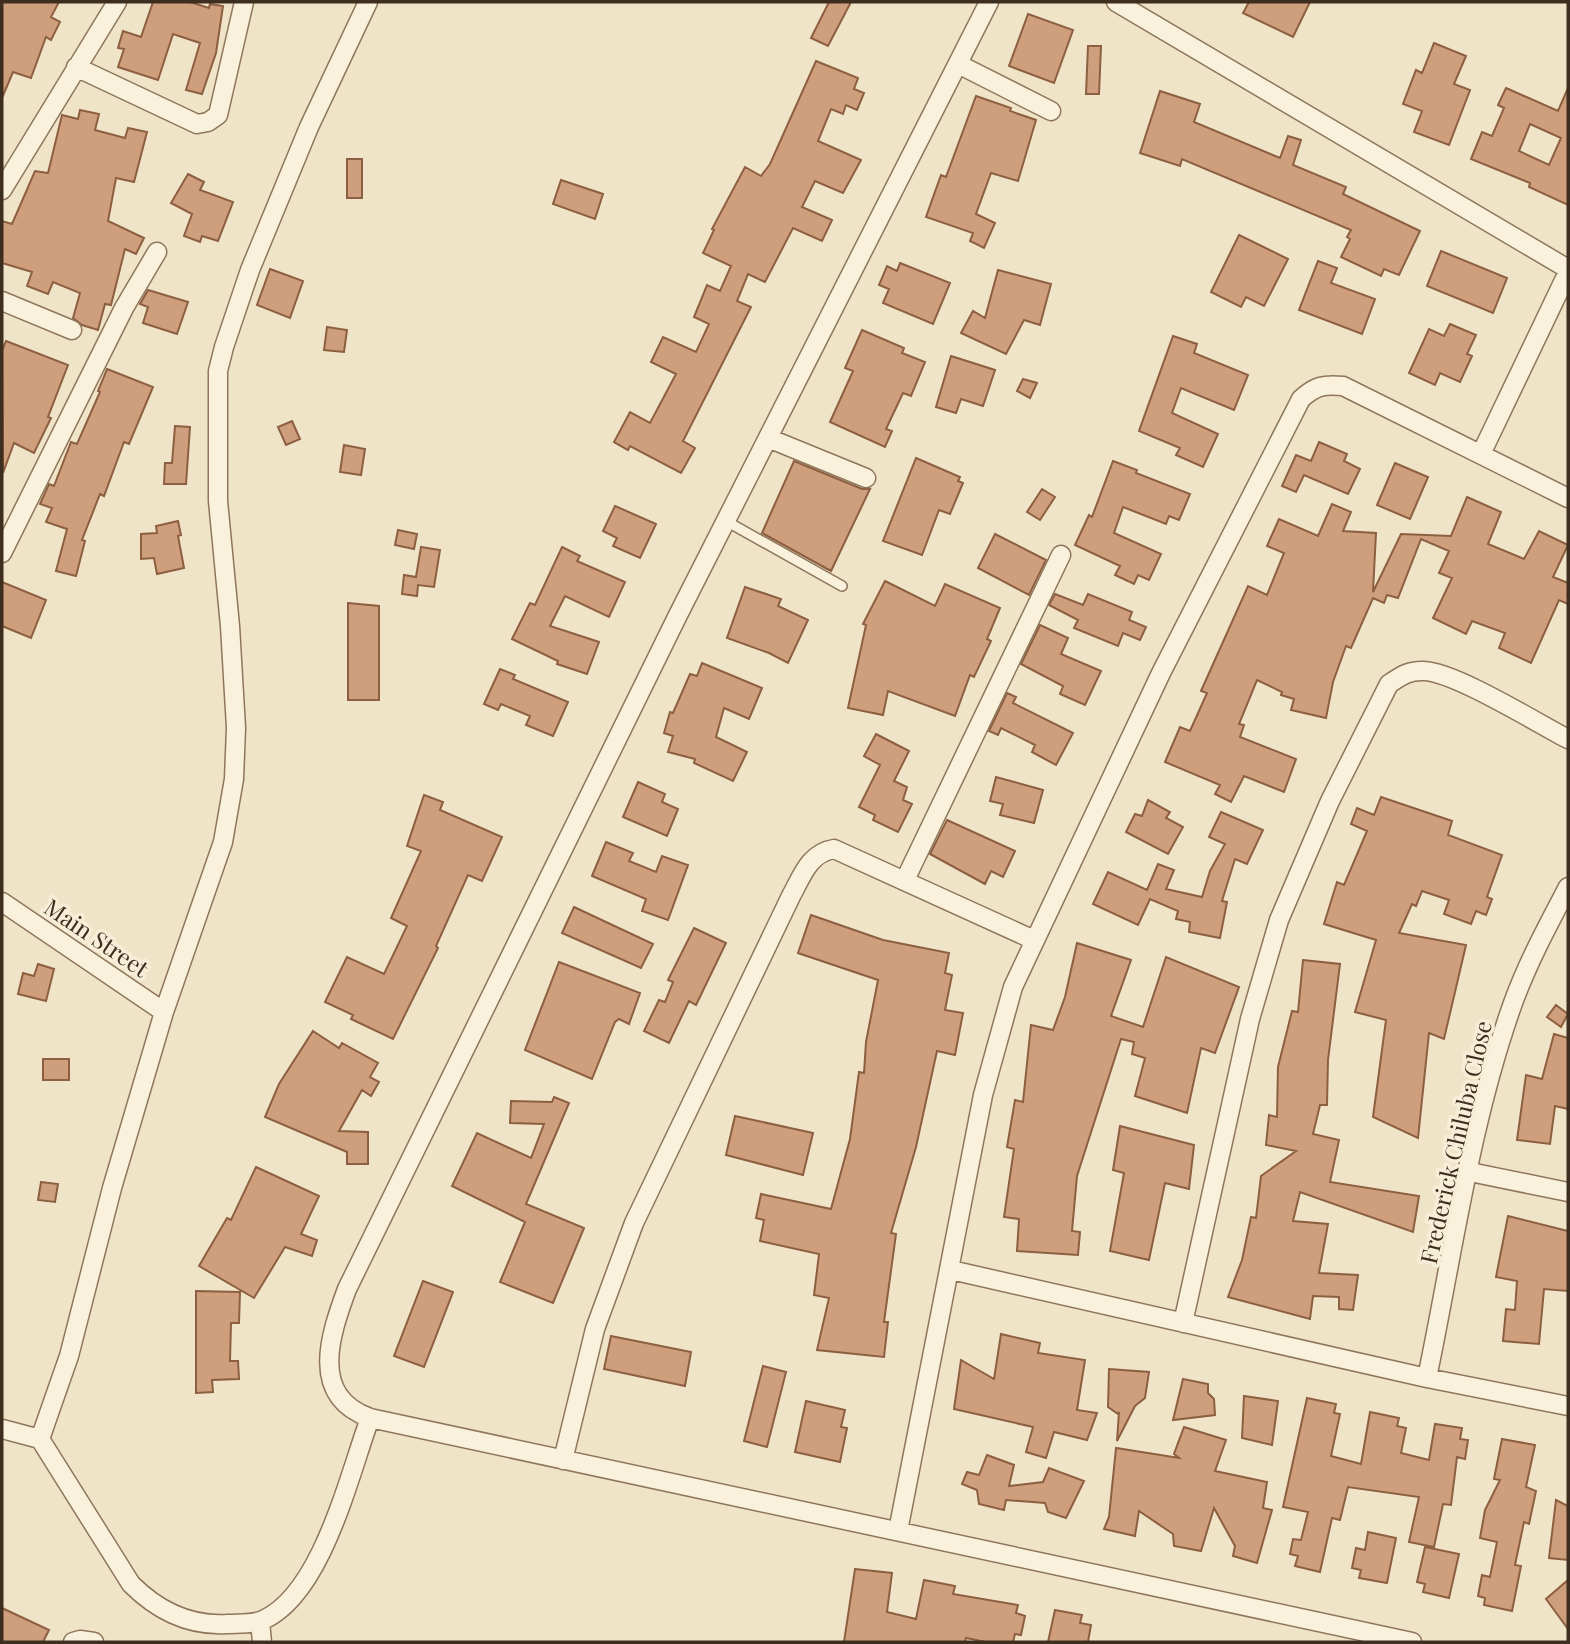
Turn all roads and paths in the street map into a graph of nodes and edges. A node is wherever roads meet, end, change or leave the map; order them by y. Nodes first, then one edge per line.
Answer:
1 (117, 2) edge
2 (244, 2) edge
3 (368, 2) edge
4 (989, 2) edge
5 (1116, 2) edge
6 (958, 64) junction
7 (76, 67) junction
8 (1051, 111) dead end
9 (2, 190) edge
10 (157, 252) dead end
11 (1568, 271) edge
12 (2, 301) edge
13 (72, 330) dead end
14 (768, 438) junction
15 (1481, 454) junction
16 (866, 478) dead end
17 (1568, 498) edge
18 (726, 521) junction
19 (2, 553) edge
20 (1061, 555) dead end
21 (842, 586) dead end
22 (1568, 739) edge
23 (905, 880) junction
24 (1568, 887) edge
25 (2, 902) edge
26 (1034, 940) junction
27 (164, 1012) junction
28 (1470, 1171) junction
29 (1568, 1192) edge
30 (951, 1270) junction
31 (1183, 1323) junction
32 (1427, 1378) junction
33 (1568, 1406) edge
34 (370, 1418) junction
35 (2, 1429) edge
36 (40, 1439) junction
37 (563, 1460) junction
38 (898, 1531) junction
39 (260, 1622) junction
40 (73, 1642) edge
41 (94, 1642) edge
42 (262, 1642) edge
43 (1412, 1642) edge

1 - 7 street
2 - 7 street
3 - 27 street
4 - 6 street
5 - 11 street
6 - 8 street
6 - 14 street
7 - 9 street
10 - 19 street
11 - 15 street
12 - 13 street
14 - 16 street
14 - 18 street
15 - 17 street
15 - 26 street
18 - 21 lane
18 - 34 street
20 - 23 street
22 - 31 street
23 - 26 street
23 - 37 street
24 - 28 street, Frederick Chiluba Close
25 - 27 street, Main Street
26 - 30 street
27 - 36 street
28 - 29 street
28 - 32 street, Frederick Chiluba Close
30 - 31 street
30 - 38 street
31 - 32 street
32 - 33 street
34 - 37 street
34 - 39 street
35 - 36 street
36 - 39 street
37 - 38 street
38 - 43 street
39 - 42 street
40 - 41 street

